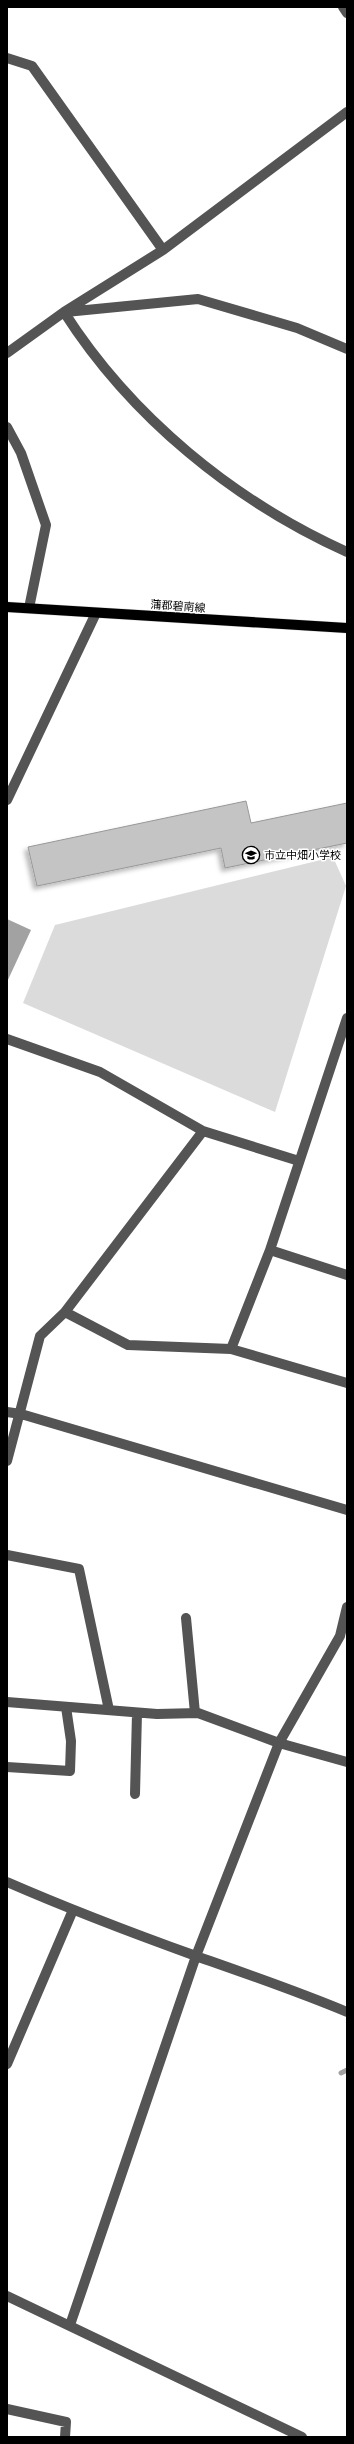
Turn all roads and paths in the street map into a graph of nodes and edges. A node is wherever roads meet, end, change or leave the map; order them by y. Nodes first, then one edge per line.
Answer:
1 (344, 7) edge
2 (347, 13) edge
3 (7, 58) edge
4 (347, 112) edge
5 (163, 250) junction
6 (64, 312) junction
7 (347, 349) edge
8 (7, 353) edge
9 (7, 428) edge
10 (347, 552) edge
11 (7, 607) edge
12 (29, 608) junction
13 (96, 613) junction
14 (347, 628) edge
15 (7, 800) edge
16 (347, 1018) edge
17 (7, 1039) edge
18 (203, 1131) junction
19 (299, 1161) junction
20 (270, 1250) junction
21 (347, 1275) edge
22 (65, 1312) junction
23 (231, 1349) junction
24 (347, 1383) edge
25 (7, 1412) edge
26 (21, 1414) junction
27 (7, 1461) edge
28 (347, 1510) edge
29 (7, 1555) edge
30 (347, 1607) edge
31 (186, 1618) dead end
32 (343, 1638) edge
33 (7, 1702) edge
34 (66, 1707) junction
35 (108, 1710) junction
36 (137, 1713) junction
37 (195, 1713) junction
38 (279, 1743) junction
39 (347, 1762) edge
40 (7, 1767) edge
41 (135, 1794) dead end
42 (7, 1882) edge
43 (73, 1910) junction
44 (196, 1956) junction
45 (347, 2012) edge
46 (8, 2059) edge
47 (7, 2296) edge
48 (70, 2325) junction
49 (7, 2409) edge
50 (65, 2437) edge
51 (302, 2437) edge

1 - 2 street
3 - 5 street
4 - 5 street
5 - 6 street
6 - 7 street
6 - 8 street
6 - 10 street
9 - 12 street
11 - 12 main road, 蒲郡碧南線
12 - 13 main road, 蒲郡碧南線
13 - 14 main road, 蒲郡碧南線
13 - 15 street
16 - 19 street
17 - 18 street
18 - 19 street
18 - 22 street
19 - 20 street
20 - 21 street
20 - 23 street
22 - 23 street
22 - 26 street
23 - 24 street
25 - 26 street
26 - 27 street
26 - 28 street
29 - 35 street
30 - 32 street
31 - 37 street
32 - 38 street
33 - 34 street
34 - 35 street
34 - 40 street
35 - 36 street
36 - 37 street
36 - 41 street
37 - 38 street
38 - 39 street
38 - 44 street
42 - 43 street
43 - 44 street
43 - 46 street
44 - 45 street
44 - 48 street
47 - 48 street
48 - 51 street
49 - 50 street

